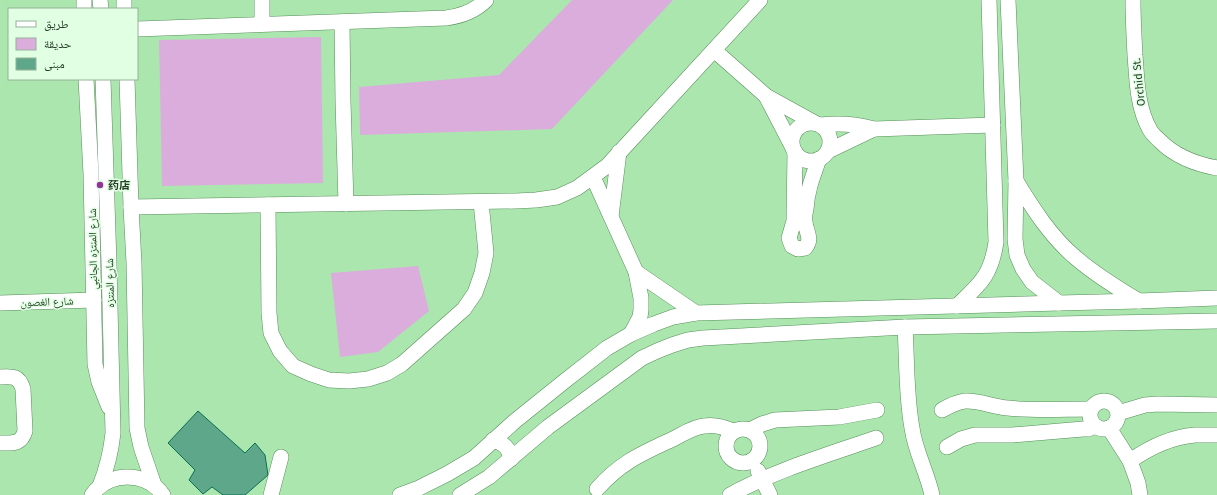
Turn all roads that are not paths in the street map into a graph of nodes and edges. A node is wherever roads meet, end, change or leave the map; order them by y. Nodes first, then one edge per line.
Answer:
1 (262, 0) edge
2 (486, 0) edge
3 (760, 0) edge
4 (989, 0) edge
5 (1008, 0) edge
6 (1132, 0) edge
7 (342, 22) junction
8 (262, 24) junction
9 (138, 29) edge
10 (714, 50) junction
11 (86, 80) edge
12 (103, 80) edge
13 (127, 80) edge
14 (766, 96) junction
15 (818, 124) junction
16 (993, 125) junction
17 (874, 129) junction
18 (793, 149) junction
19 (619, 152) junction
20 (824, 155) junction
21 (1217, 168) edge
22 (593, 177) junction
23 (1016, 181) junction
24 (482, 202) junction
25 (346, 204) junction
26 (268, 205) junction
27 (131, 207) junction
28 (611, 217) junction
29 (134, 263) junction
30 (109, 264) junction
31 (636, 272) junction
32 (1217, 298) edge
33 (94, 300) junction
34 (1139, 302) junction
35 (1059, 303) junction
36 (0, 304) edge
37 (956, 306) junction
38 (696, 313) junction
39 (1217, 321) edge
40 (905, 327) junction
41 (631, 334) junction
42 (0, 377) edge
43 (1217, 405) edge
44 (532, 407) junction
45 (1091, 409) junction
46 (877, 410) dead end
47 (942, 410) dead end
48 (1118, 413) junction
49 (113, 415) junction
50 (548, 426) junction
51 (1102, 427) junction
52 (750, 430) junction
53 (734, 431) junction
54 (1217, 435) edge
55 (876, 438) dead end
56 (493, 440) junction
57 (0, 443) edge
58 (947, 447) dead end
59 (281, 457) dead end
60 (511, 459) junction
61 (752, 461) junction
62 (1130, 461) junction
63 (762, 479) junction
64 (597, 489) dead end
65 (162, 491) edge
66 (94, 492) edge
67 (270, 495) edge
68 (400, 495) edge
69 (460, 495) edge
70 (730, 495) edge
71 (770, 495) edge
72 (932, 495) edge
73 (1140, 495) edge

1 - 8 street
2 - 7 street
3 - 10 street
4 - 16 street
5 - 23 street
6 - 21 street, Orchid St.
7 - 8 street
7 - 25 street
8 - 9 street
10 - 14 street
10 - 19 street
11 - 33 street, شارع المنتزه الجانبي
12 - 30 street, شارع المنتزه
13 - 27 street
14 - 15 street
14 - 18 street
15 - 17 street
15 - 18 street
15 - 20 street
16 - 17 street
16 - 37 street
17 - 20 street
18 - 20 street
18 - 20 street
19 - 22 street
19 - 28 street
22 - 24 street
22 - 28 street
23 - 34 street
23 - 35 street
24 - 25 street
24 - 26 street
25 - 26 street
26 - 27 street
27 - 29 street
28 - 31 street
29 - 30 street
29 - 65 street
30 - 49 street, شارع المنتزه
31 - 38 street
31 - 41 street
32 - 34 street
33 - 36 street, شارع الغصون
33 - 49 street, شارع المنتزه الجانبي
34 - 35 street
35 - 37 street
37 - 38 street
38 - 41 street
39 - 40 street
40 - 50 street
40 - 72 street
41 - 44 street
42 - 57 street
43 - 48 street
44 - 50 street
44 - 56 street
45 - 47 street
45 - 48 street
45 - 51 street
46 - 52 street
48 - 51 street
49 - 66 street, شارع المنتزه
50 - 60 street
51 - 58 street
51 - 62 street
52 - 53 street
52 - 61 street
53 - 61 street
53 - 64 street
54 - 62 street
55 - 63 street
56 - 60 street
56 - 68 street
59 - 67 street
60 - 69 street
61 - 63 street
62 - 73 street
63 - 70 street
63 - 71 street
65 - 66 street

